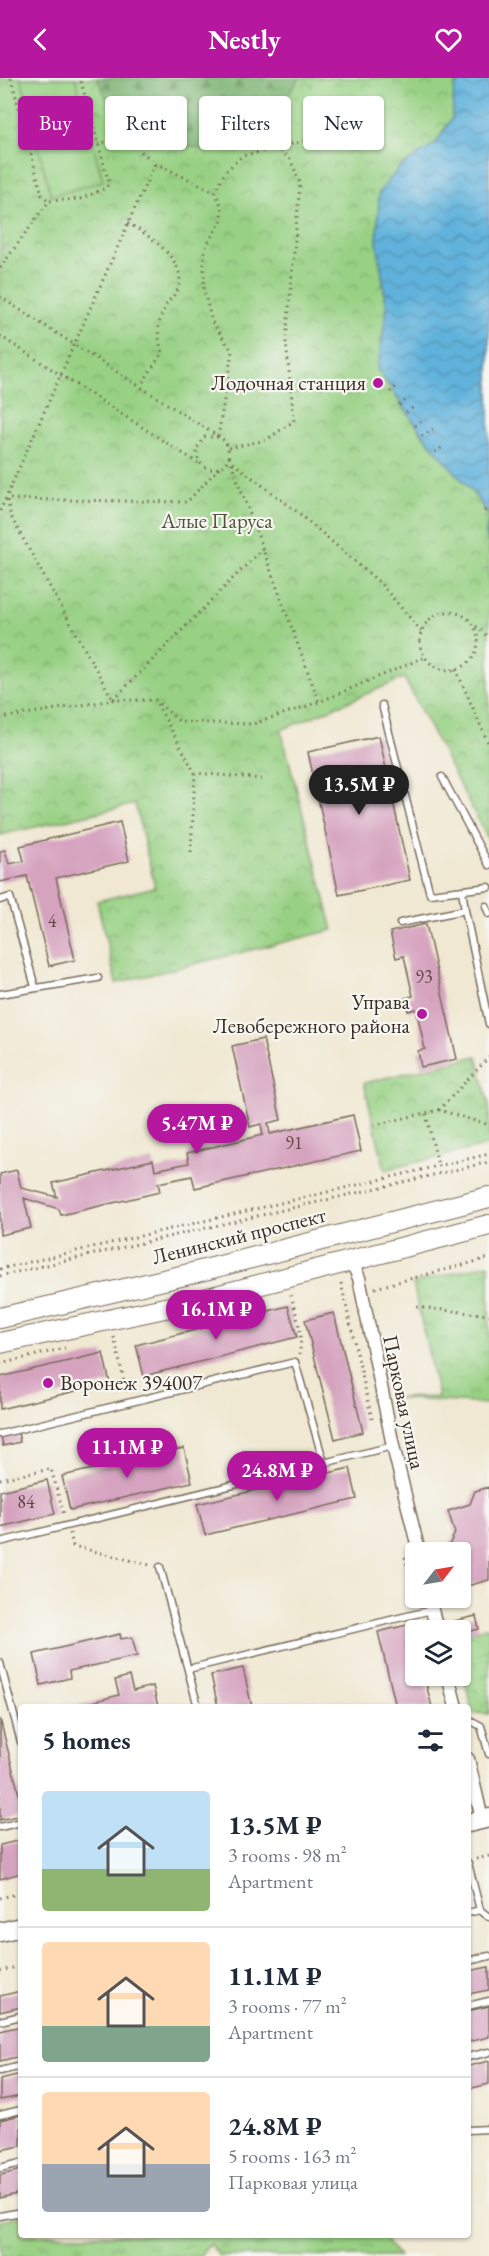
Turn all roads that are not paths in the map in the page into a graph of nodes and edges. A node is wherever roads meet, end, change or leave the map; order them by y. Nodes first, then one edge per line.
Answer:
1 (382, 705) dead end
2 (442, 777) dead end
3 (489, 865) edge
4 (489, 887) edge
5 (462, 890) junction
6 (0, 900) edge
7 (486, 906) dead end
8 (465, 910) junction
9 (489, 914) edge
10 (399, 923) dead end
11 (98, 978) dead end
12 (35, 987) junction
13 (0, 994) edge
14 (489, 1024) edge
15 (489, 1197) edge
16 (489, 1225) edge
17 (351, 1260) junction
18 (0, 1318) edge
19 (0, 1343) edge
20 (0, 1434) edge
21 (393, 1446) junction
22 (324, 1463) junction
23 (0, 1542) edge
24 (416, 1542) edge
25 (160, 1567) dead end
26 (416, 1608) edge
27 (0, 1663) edge
28 (188, 1669) junction
29 (451, 1686) edge
30 (197, 1704) edge
31 (455, 1704) edge
32 (471, 1720) edge
33 (18, 1731) edge
34 (489, 1754) edge
35 (471, 1774) edge
36 (480, 1820) edge
37 (18, 1823) edge
38 (0, 1827) edge
39 (471, 1875) edge
40 (480, 1910) junction
41 (471, 1912) edge
42 (489, 1917) edge
43 (18, 1928) edge
44 (0, 1932) edge
45 (489, 1956) edge
46 (471, 1960) edge
47 (489, 2001) edge
48 (471, 2005) edge
49 (18, 2017) edge
50 (0, 2021) edge
51 (489, 2052) edge
52 (471, 2056) edge
53 (18, 2067) edge
54 (0, 2071) edge
55 (18, 2111) edge
56 (0, 2115) edge
57 (489, 2128) edge
58 (471, 2130) edge
59 (18, 2164) edge
60 (0, 2168) edge
61 (18, 2212) edge
62 (0, 2216) edge

1 - 5 lane
2 - 3 lane
4 - 5 lane
5 - 8 lane
6 - 12 lane
7 - 9 lane
8 - 10 lane
8 - 14 lane
11 - 12 lane
12 - 13 lane
15 - 18 main road, Ленинский проспект
16 - 17 main road
17 - 19 main road
17 - 21 street, Парковая улица
20 - 22 lane
21 - 22 lane
21 - 24 street, Парковая улица
22 - 23 lane
25 - 28 lane
26 - 28 lane
27 - 33 lane
28 - 30 lane
29 - 31 street
32 - 34 lane
35 - 36 street
37 - 38 lane
39 - 40 lane
40 - 41 lane
40 - 42 lane
43 - 44 main road
45 - 46 lane
47 - 48 lane
49 - 50 lane
51 - 52 lane
53 - 54 lane
55 - 56 lane
57 - 58 lane
59 - 60 lane
61 - 62 lane

